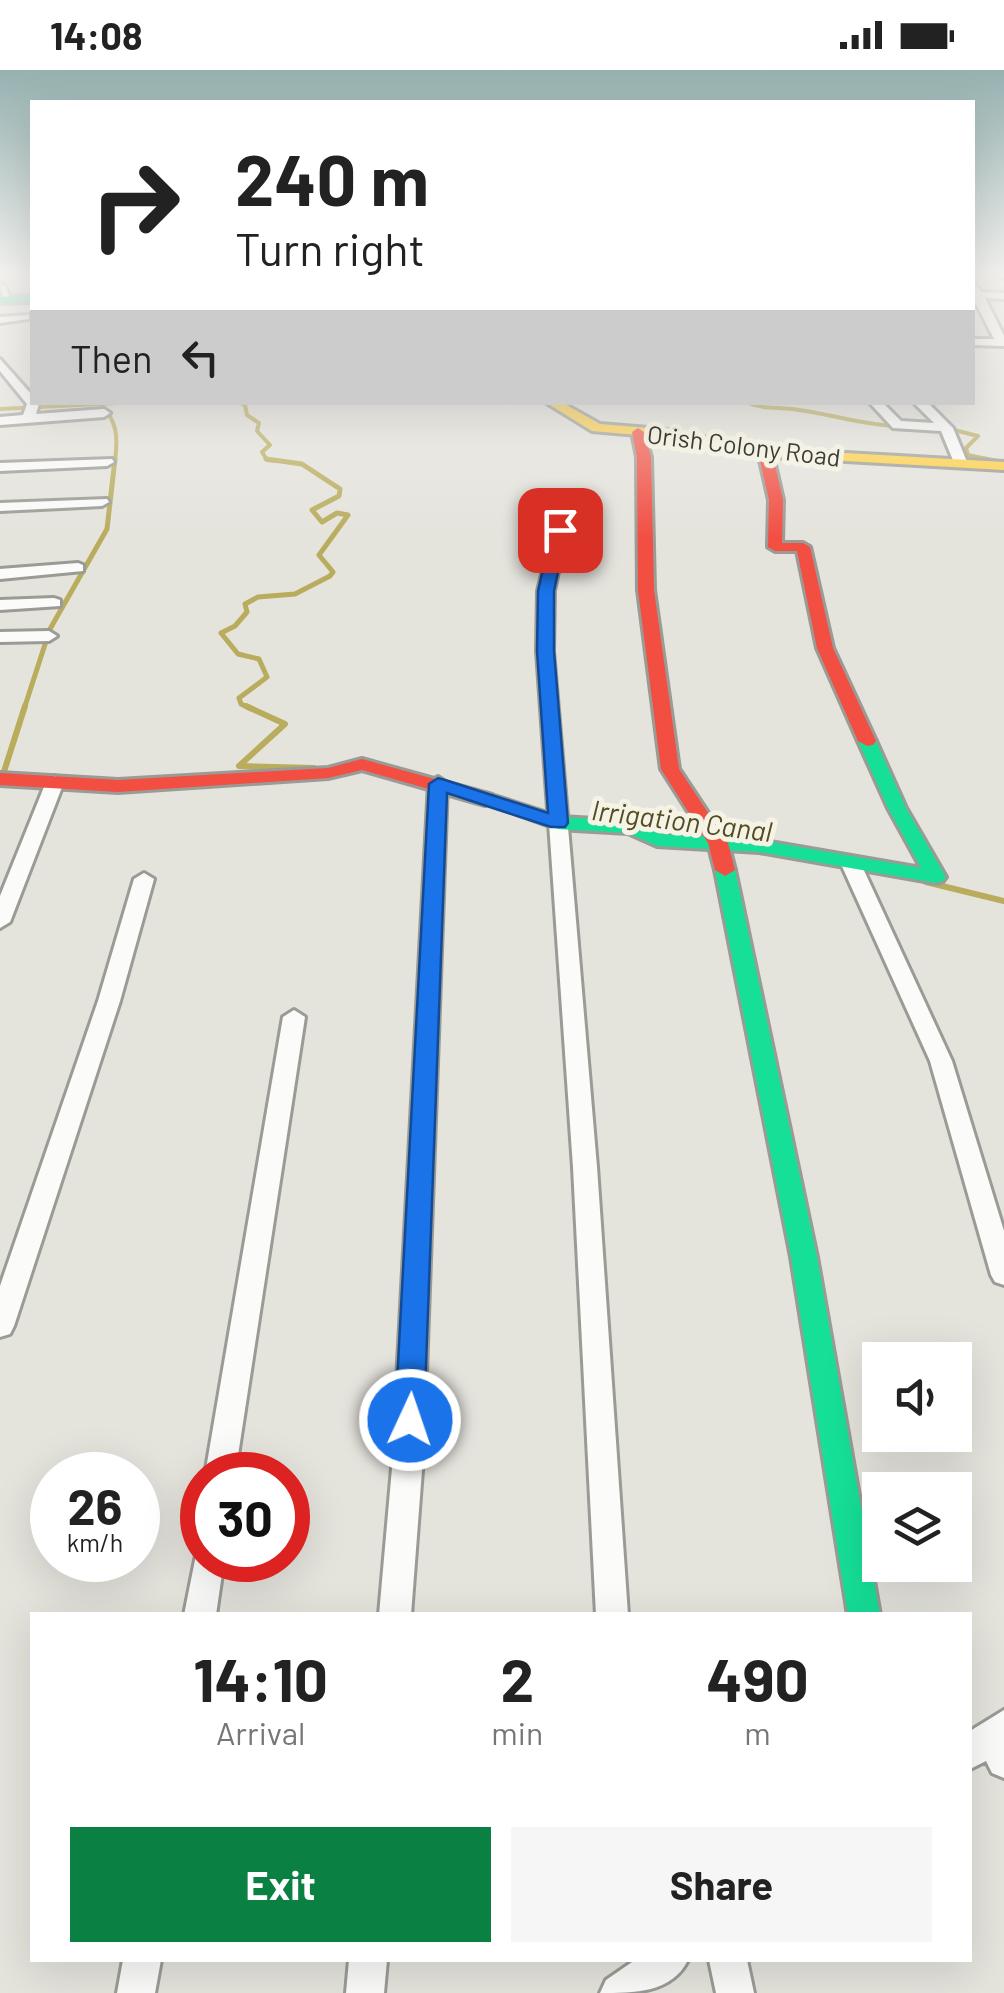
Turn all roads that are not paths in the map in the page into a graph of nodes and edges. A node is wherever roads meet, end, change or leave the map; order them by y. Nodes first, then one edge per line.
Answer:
1 (0, 363) edge
2 (30, 400) edge
3 (33, 405) edge
4 (556, 405) edge
5 (878, 405) edge
6 (922, 405) edge
7 (104, 412) dead end
8 (28, 418) junction
9 (0, 420) edge
10 (947, 428) junction
11 (638, 432) junction
12 (765, 452) junction
13 (106, 462) dead end
14 (960, 462) junction
15 (1004, 466) edge
16 (0, 467) edge
17 (0, 492) edge
18 (0, 507) edge
19 (560, 530) dead end
20 (78, 568) dead end
21 (0, 574) edge
22 (54, 603) dead end
23 (0, 605) edge
24 (0, 637) edge
25 (0, 652) edge
26 (0, 779) edge
27 (55, 782) junction
28 (438, 784) junction
29 (558, 823) junction
30 (718, 843) junction
31 (851, 864) junction
32 (144, 879) dead end
33 (0, 922) edge
34 (294, 1017) dead end
35 (1004, 1276) edge
36 (0, 1326) edge
37 (224, 1452) edge
38 (205, 1582) edge
39 (200, 1612) edge
40 (396, 1612) edge
41 (612, 1612) edge
42 (863, 1612) edge
43 (142, 1962) edge
44 (368, 1962) edge
45 (728, 1962) edge
46 (136, 1993) edge
47 (365, 1993) edge
48 (735, 1993) edge

1 - 2 street
3 - 8 street
4 - 11 street, Orish Colony Road
5 - 10 street
6 - 10 street
7 - 8 street
8 - 9 street
10 - 14 street
11 - 12 street, Orish Colony Road
11 - 30 street
12 - 14 street, Orish Colony Road
12 - 31 street
13 - 16 street
14 - 15 street, Orish Colony Road
17 - 18 street
19 - 29 street
20 - 21 street
22 - 23 street
24 - 25 street
26 - 27 street
27 - 28 street
27 - 33 street
28 - 29 street
28 - 40 street
29 - 30 street
29 - 41 street
30 - 31 street
30 - 42 street
31 - 35 street
32 - 36 street
34 - 37 street
38 - 39 street
43 - 46 street
44 - 47 street
45 - 48 street

